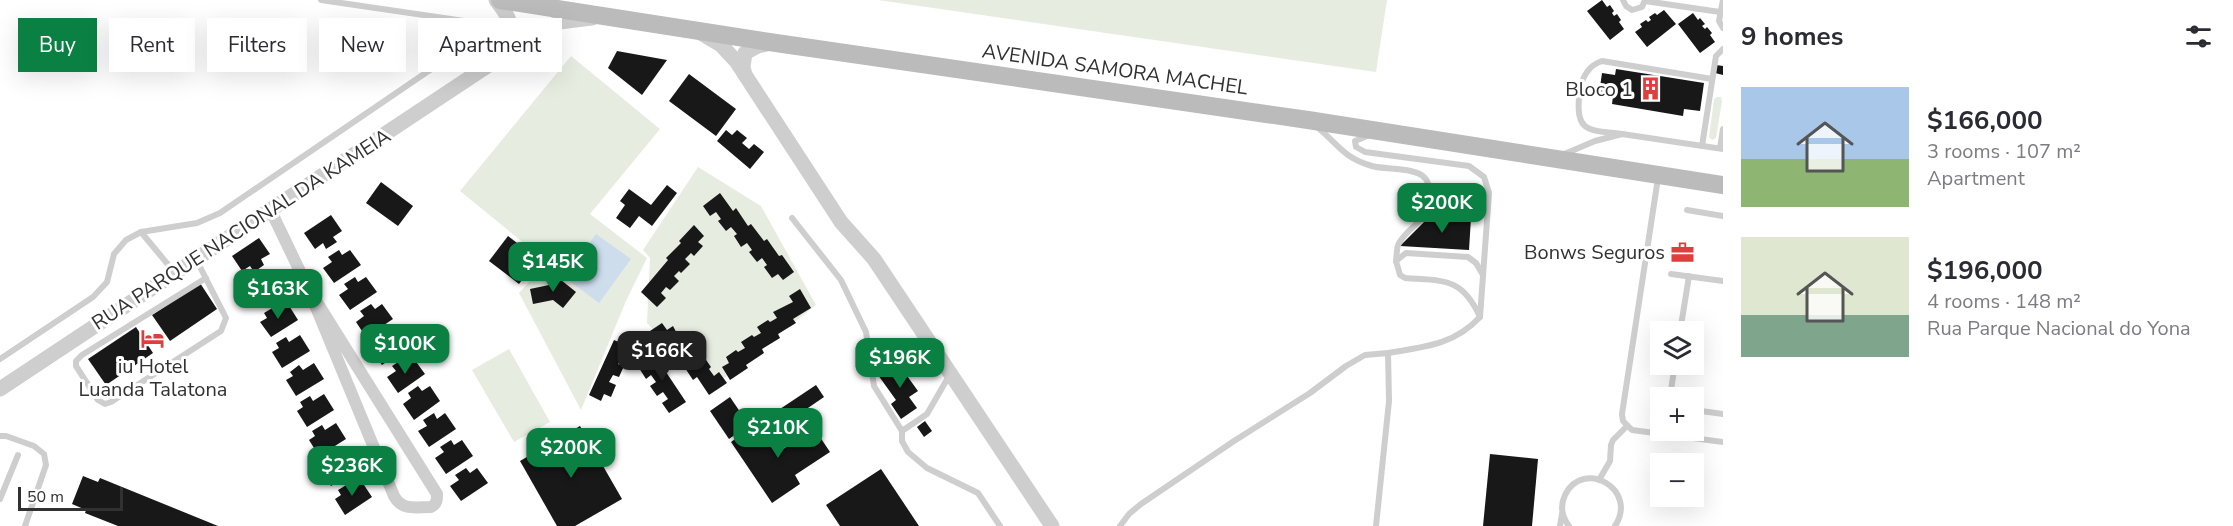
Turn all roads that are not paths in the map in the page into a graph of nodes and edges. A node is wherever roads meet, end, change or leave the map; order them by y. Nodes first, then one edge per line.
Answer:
1 (321, 0) edge
2 (498, 0) edge
3 (1623, 0) edge
4 (1645, 0) edge
5 (1722, 0) edge
6 (1720, 12) junction
7 (609, 16) junction
8 (509, 18) edge
9 (562, 22) edge
10 (690, 28) junction
11 (1723, 28) edge
12 (776, 43) junction
13 (1723, 49) edge
14 (479, 72) edge
15 (746, 78) junction
16 (1712, 79) junction
17 (1308, 120) junction
18 (1723, 129) edge
19 (1385, 132) junction
20 (1622, 134) junction
21 (1702, 146) junction
22 (1722, 149) edge
23 (1550, 159) junction
24 (1658, 175) junction
25 (1723, 184) edge
26 (1688, 210) dead end
27 (270, 212) junction
28 (1723, 216) edge
29 (792, 218) dead end
30 (141, 232) junction
31 (196, 259) junction
32 (1396, 261) junction
33 (175, 273) junction
34 (1671, 274) dead end
35 (1483, 276) junction
36 (1689, 276) junction
37 (206, 278) junction
38 (1723, 281) edge
39 (308, 288) junction
40 (1480, 317) junction
41 (1682, 321) edge
42 (1388, 353) junction
43 (0, 359) edge
44 (950, 373) junction
45 (0, 389) edge
46 (1704, 411) edge
47 (1723, 414) edge
48 (1627, 426) junction
49 (902, 431) junction
50 (0, 436) edge
51 (1723, 442) edge
52 (18, 455) dead end
53 (1599, 480) junction
54 (0, 499) edge
55 (1562, 510) junction
56 (24, 526) edge
57 (1000, 526) edge
58 (1052, 526) edge
59 (1120, 526) edge
60 (1376, 526) edge
61 (1560, 526) edge
62 (1569, 526) edge
63 (1616, 526) edge

1 - 30 lane
2 - 7 main road, AVENIDA SAMORA MACHEL
2 - 8 street, RUA PARQUE NACIONAL DA KAMEIA
3 - 4 lane
4 - 6 lane
5 - 6 lane
6 - 11 lane
7 - 9 street, RUA PARQUE NACIONAL DA KAMEIA
7 - 10 main road, AVENIDA SAMORA MACHEL
10 - 12 main road, AVENIDA SAMORA MACHEL
10 - 15 street
12 - 15 street
12 - 17 main road, AVENIDA SAMORA MACHEL
13 - 16 lane
14 - 27 street, RUA PARQUE NACIONAL DA KAMEIA
15 - 44 street
16 - 20 lane
16 - 21 lane
17 - 19 main road, AVENIDA SAMORA MACHEL
17 - 32 lane
18 - 22 lane
19 - 23 main road, AVENIDA SAMORA MACHEL
19 - 35 lane
20 - 21 lane
20 - 23 lane
21 - 22 lane
23 - 24 main road, AVENIDA SAMORA MACHEL
24 - 25 main road, AVENIDA SAMORA MACHEL
24 - 48 lane
26 - 28 lane
27 - 31 street, RUA PARQUE NACIONAL DA KAMEIA
27 - 39 street
29 - 49 lane
30 - 33 lane
30 - 43 lane
31 - 33 street, RUA PARQUE NACIONAL DA KAMEIA
31 - 37 lane
32 - 35 lane
32 - 40 lane
33 - 45 street, RUA PARQUE NACIONAL DA KAMEIA
34 - 36 lane
35 - 40 lane
36 - 38 lane
36 - 41 lane
37 - 37 lane
39 - 39 street
40 - 42 lane
42 - 59 lane
42 - 60 lane
44 - 49 lane
44 - 58 street
46 - 47 lane
48 - 51 lane
48 - 53 lane
49 - 57 lane
50 - 56 lane
52 - 54 lane
53 - 55 lane
53 - 63 lane
55 - 61 lane
55 - 62 lane

